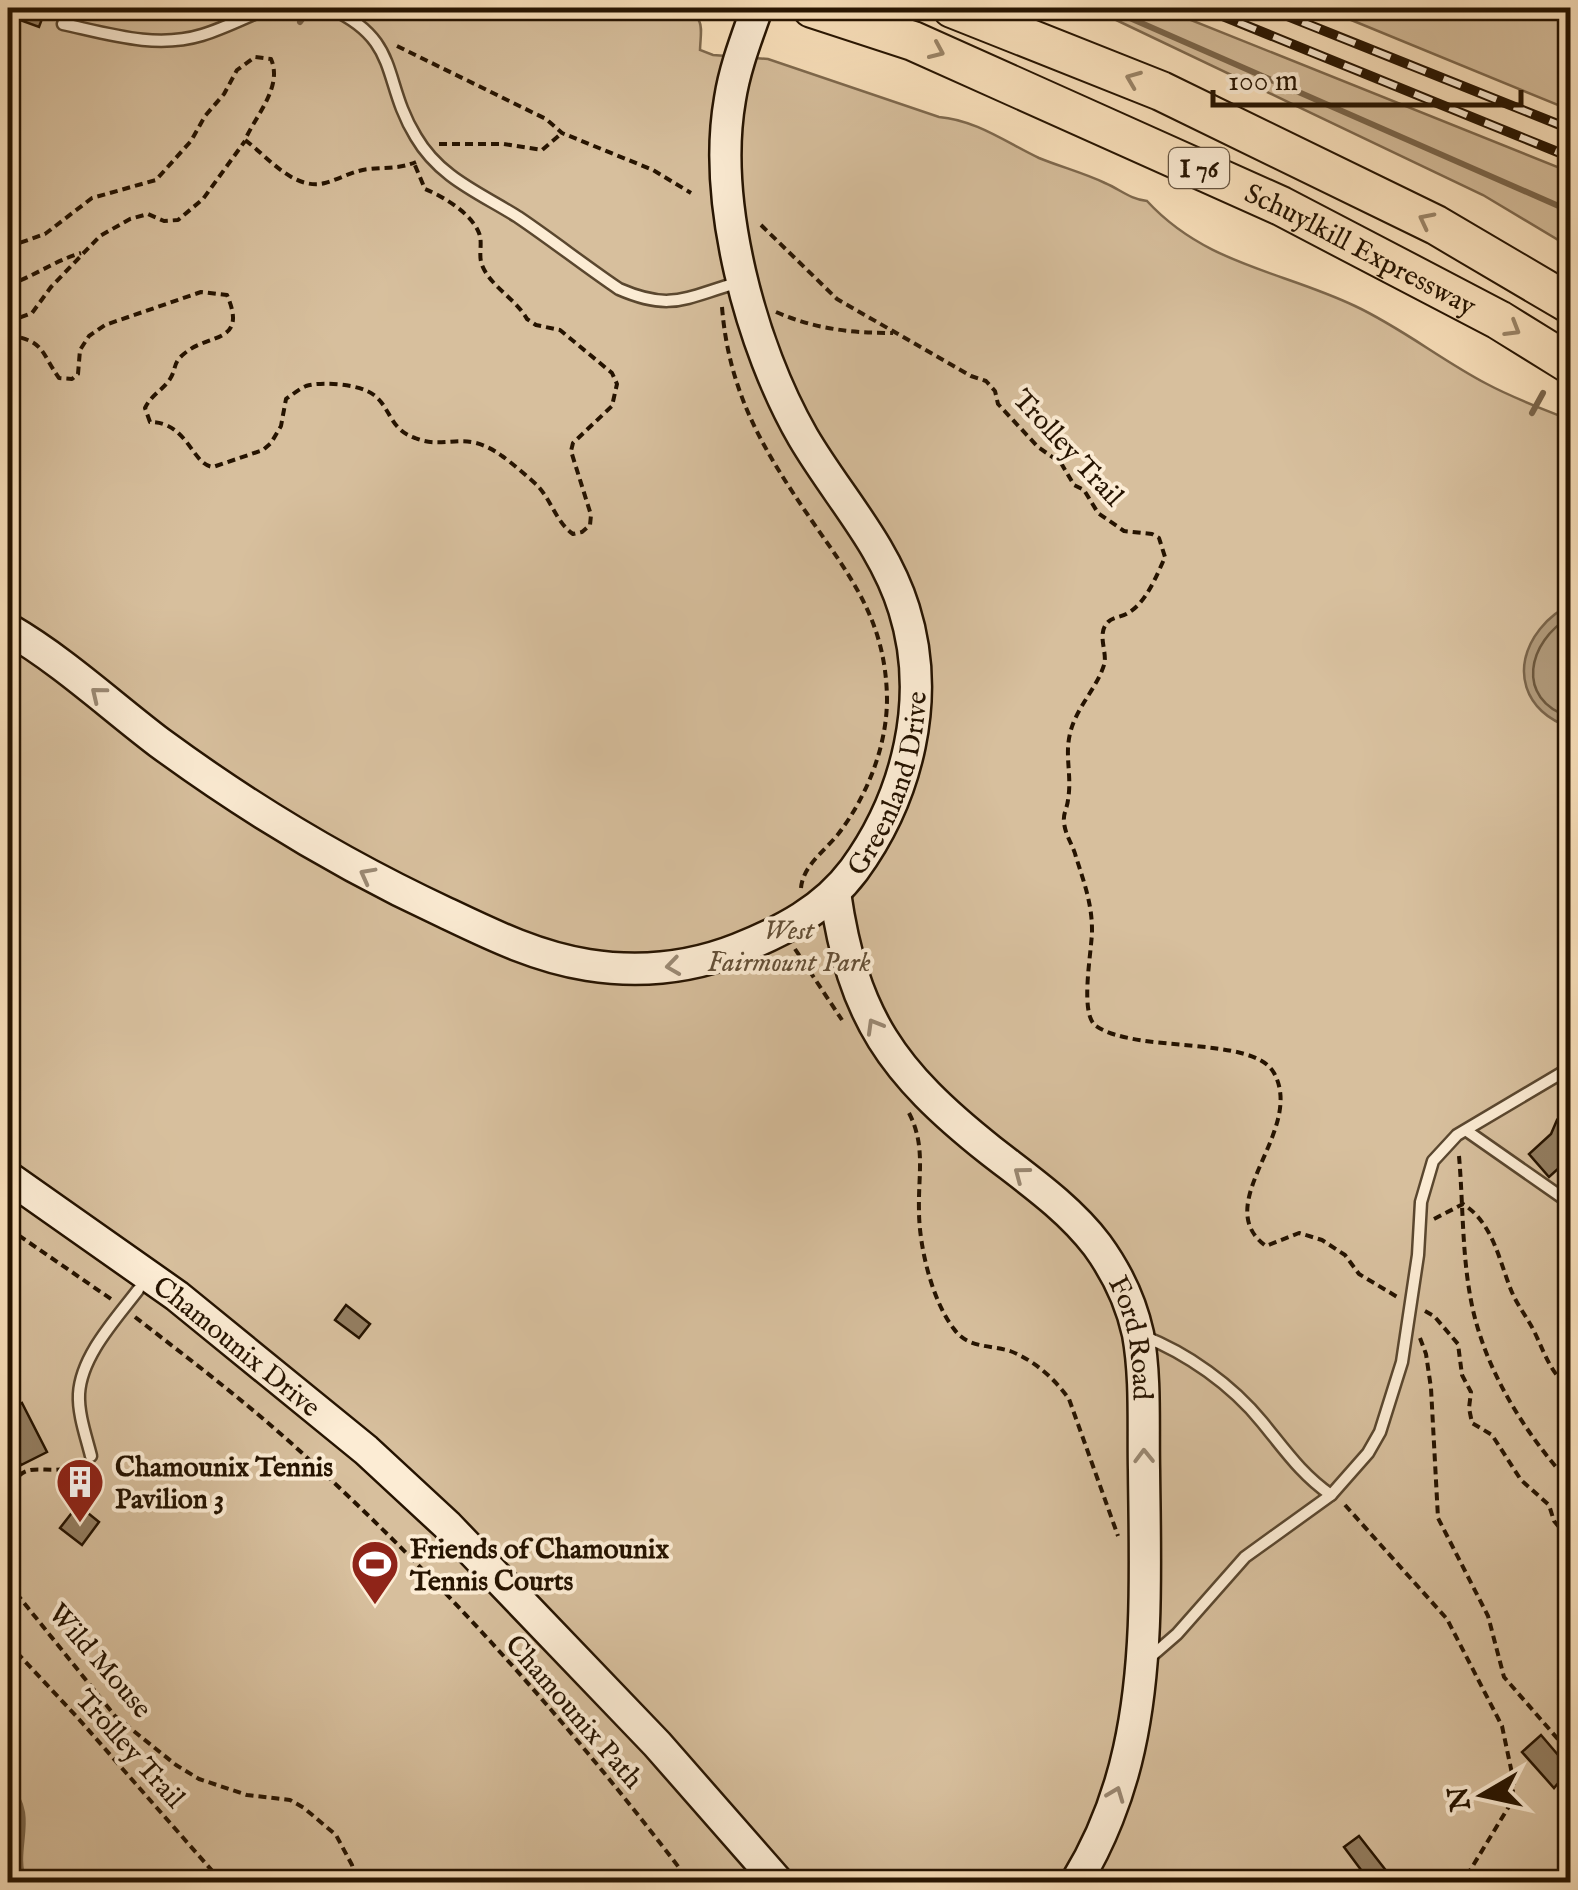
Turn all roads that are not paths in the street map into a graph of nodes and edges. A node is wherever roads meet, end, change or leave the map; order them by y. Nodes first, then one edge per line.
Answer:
1 (268, 8) edge
2 (333, 8) edge
3 (757, 8) edge
4 (812, 8) edge
5 (952, 8) edge
6 (63, 24) dead end
7 (738, 298) junction
8 (1570, 304) edge
9 (1570, 364) edge
10 (8, 629) edge
11 (835, 893) junction
12 (1570, 1068) edge
13 (1462, 1133) junction
14 (8, 1177) edge
15 (1570, 1203) edge
16 (138, 1290) dead end
17 (1138, 1334) junction
18 (92, 1456) road end
19 (1331, 1495) junction
20 (1142, 1663) junction
21 (778, 1882) edge
22 (1076, 1882) edge

1 - 6 lane
2 - 7 lane
3 - 7 main road, Greenland Drive
4 -> 9 highway, Schuylkill Expressway / I 76
8 -> 5 highway, Schuylkill Expressway / I 76
7 - 11 main road, Greenland Drive
11 -> 10 main road, Greenland Drive
17 -> 11 main road, Ford Road
12 - 13 lane
13 - 15 lane
13 - 19 lane
14 - 21 main road, Chamounix Drive
16 - 18 lane
17 - 19 lane
20 -> 17 main road, Ford Road
19 - 20 lane
22 -> 20 main road, Ford Road

